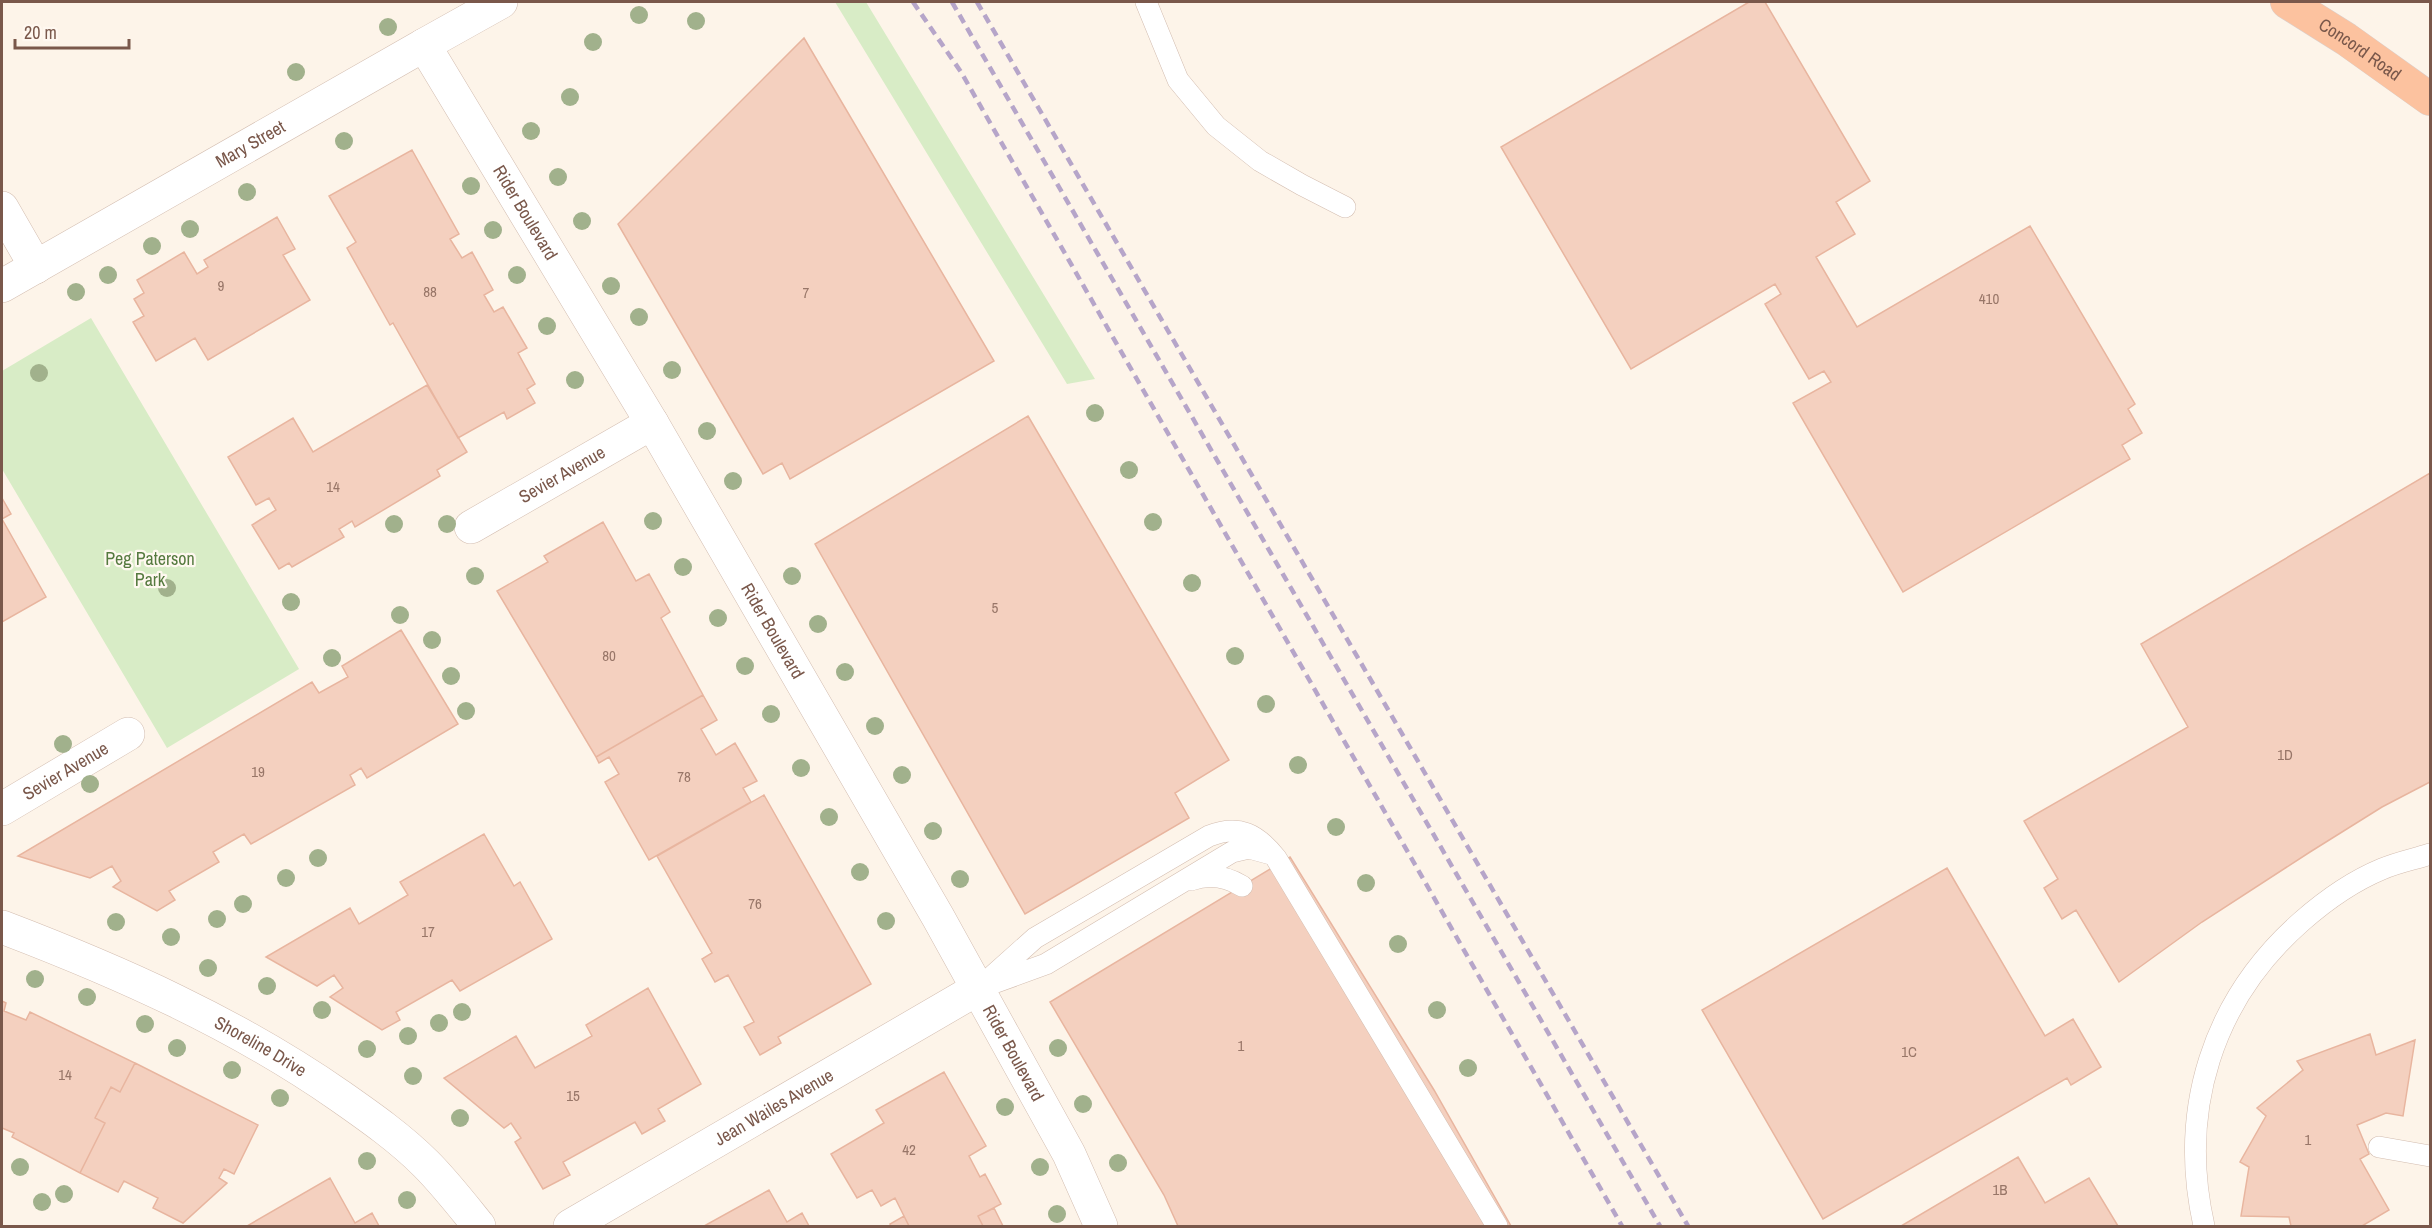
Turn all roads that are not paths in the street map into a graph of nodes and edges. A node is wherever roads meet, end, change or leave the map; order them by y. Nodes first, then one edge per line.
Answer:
1 (501, 2) edge
2 (1146, 2) edge
3 (2287, 2) edge
4 (424, 45) junction
5 (2430, 99) edge
6 (1345, 207) dead end
7 (2, 208) edge
8 (36, 267) junction
9 (2, 286) edge
10 (652, 423) junction
11 (471, 527) dead end
12 (128, 734) dead end
13 (2, 809) edge
14 (2430, 854) edge
15 (1275, 857) junction
16 (1242, 886) dead end
17 (1174, 888) junction
18 (2, 927) edge
19 (979, 988) junction
20 (2379, 1147) dead end
21 (2430, 1156) edge
22 (479, 1227) edge
23 (570, 1227) edge
24 (1101, 1227) edge
25 (1497, 1227) edge
26 (2204, 1227) edge

1 - 4 street, Mary Street
2 - 6 lane
3 - 5 highway, Concord Road
4 - 8 street, Mary Street
4 - 10 street, Rider Boulevard
7 - 8 street
8 - 9 street, Mary Street
10 - 11 street, Sevier Avenue
10 - 19 street, Rider Boulevard
12 - 13 street, Sevier Avenue
14 - 26 lane
15 - 17 lane
15 - 19 lane
15 - 25 lane
16 - 17 lane
17 - 19 lane
18 - 22 street, Shoreline Drive
19 - 23 street, Jean Wailes Avenue
19 - 24 street, Rider Boulevard
20 - 21 lane

